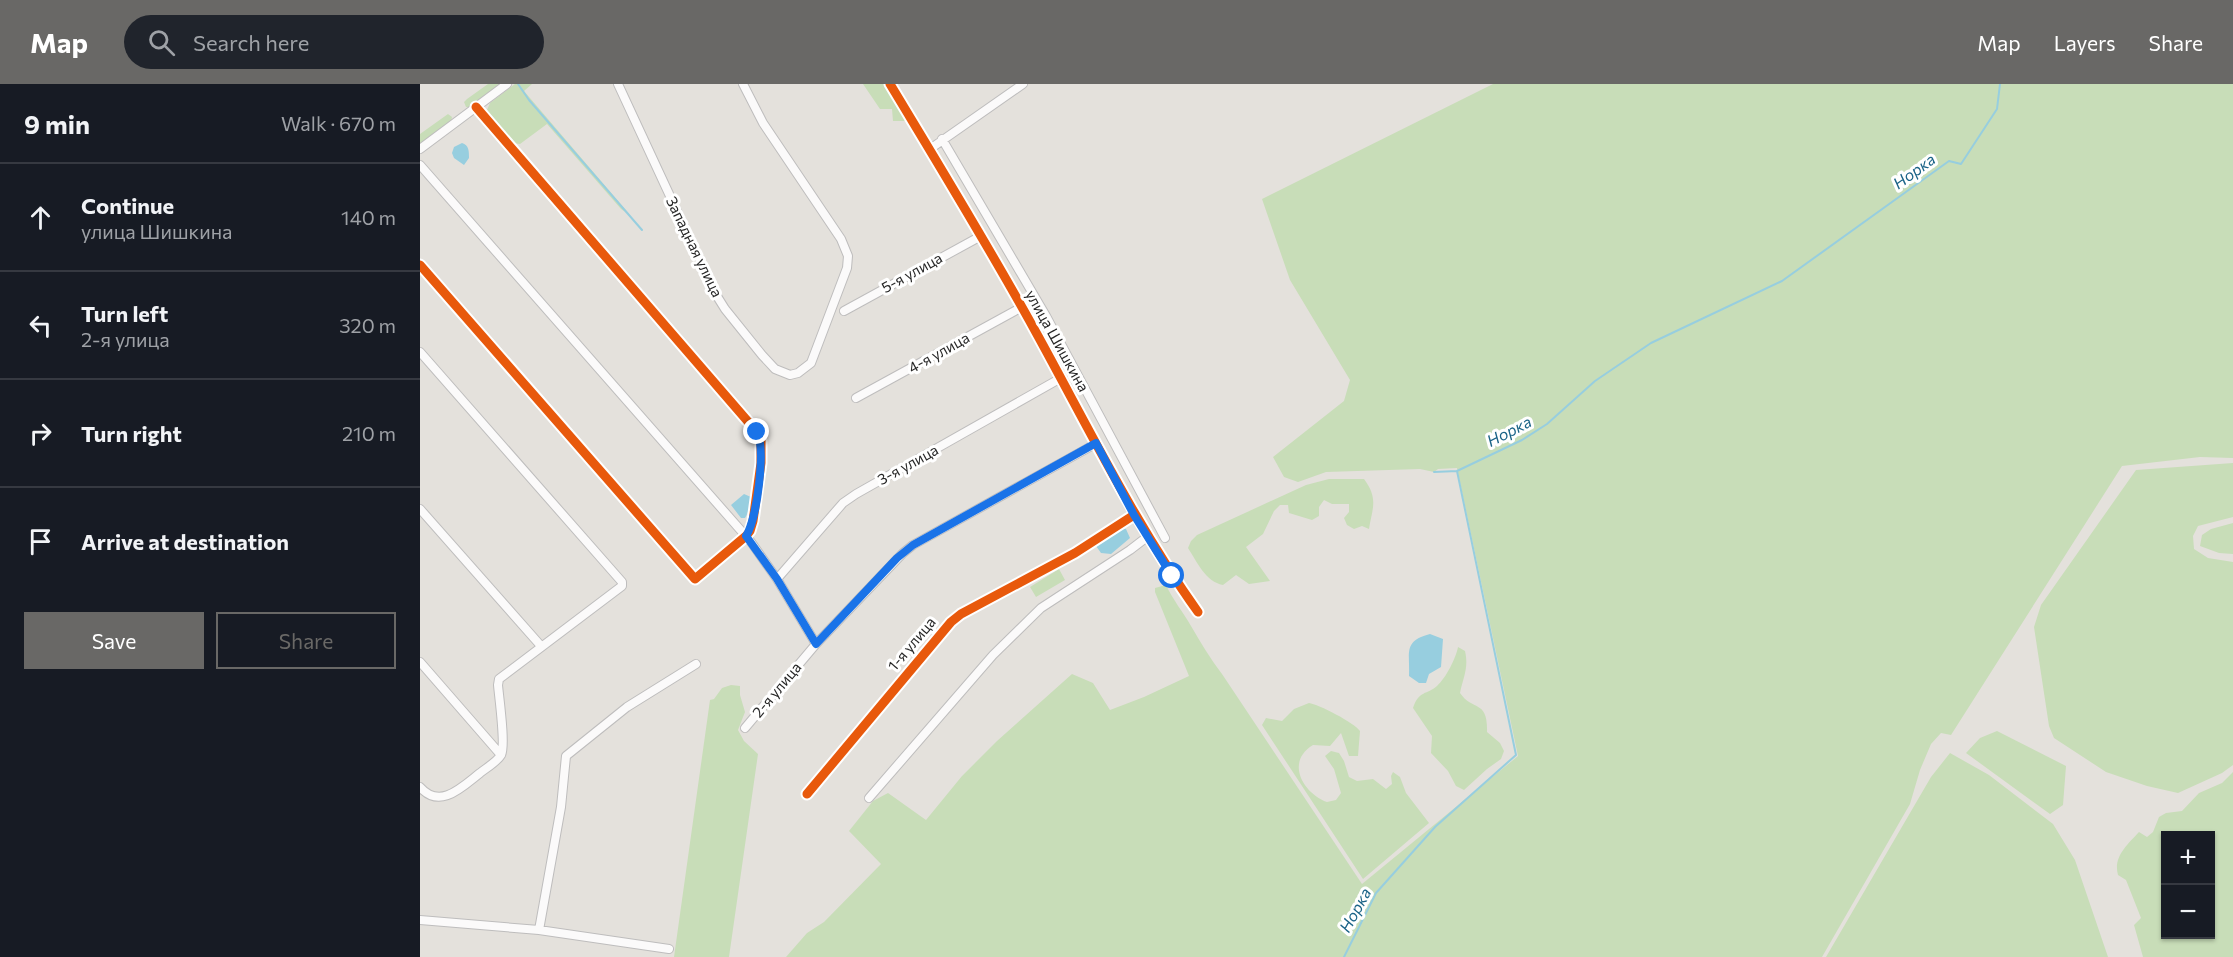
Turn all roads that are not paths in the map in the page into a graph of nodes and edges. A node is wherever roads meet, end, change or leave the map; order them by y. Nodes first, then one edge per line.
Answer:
1 (507, 84) edge
2 (618, 84) edge
3 (743, 84) edge
4 (890, 84) edge
5 (1023, 84) edge
6 (476, 107) junction
7 (942, 140) junction
8 (420, 149) edge
9 (930, 149) junction
10 (420, 165) edge
11 (981, 236) junction
12 (420, 265) edge
13 (1022, 308) junction
14 (844, 311) dead end
15 (420, 352) edge
16 (1061, 378) junction
17 (855, 398) dead end
18 (1096, 443) junction
19 (420, 508) edge
20 (1134, 515) junction
21 (746, 536) junction
22 (1147, 537) junction
23 (1165, 538) dead end
24 (777, 579) junction
25 (1197, 612) dead end
26 (816, 644) junction
27 (541, 646) junction
28 (420, 662) edge
29 (696, 663) dead end
30 (745, 728) dead end
31 (501, 755) junction
32 (420, 787) edge
33 (807, 794) dead end
34 (869, 798) dead end
35 (420, 920) edge
36 (539, 930) junction
37 (669, 949) dead end

1 - 6 street
2 - 3 street, Западная улица
4 - 9 street, улица Шишкина
5 - 7 street
6 - 8 street
6 - 21 street
7 - 9 street
7 - 23 street
9 - 11 street, улица Шишкина
10 - 21 street
11 - 13 street, улица Шишкина
11 - 14 street, 5-я улица
12 - 21 street
13 - 16 street, улица Шишкина
13 - 17 street, 4-я улица
15 - 27 street
16 - 18 street, улица Шишкина
16 - 24 street, 3-я улица
18 - 20 street, улица Шишкина
18 - 26 street, 2-я улица
19 - 27 street
20 - 22 street, улица Шишкина
20 - 33 street, 1-я улица
21 - 24 street
22 - 25 street, улица Шишкина
22 - 34 street
24 - 26 street
26 - 30 street, 2-я улица
27 - 31 street
28 - 31 street
29 - 36 street
31 - 32 street
35 - 36 street
36 - 37 street

